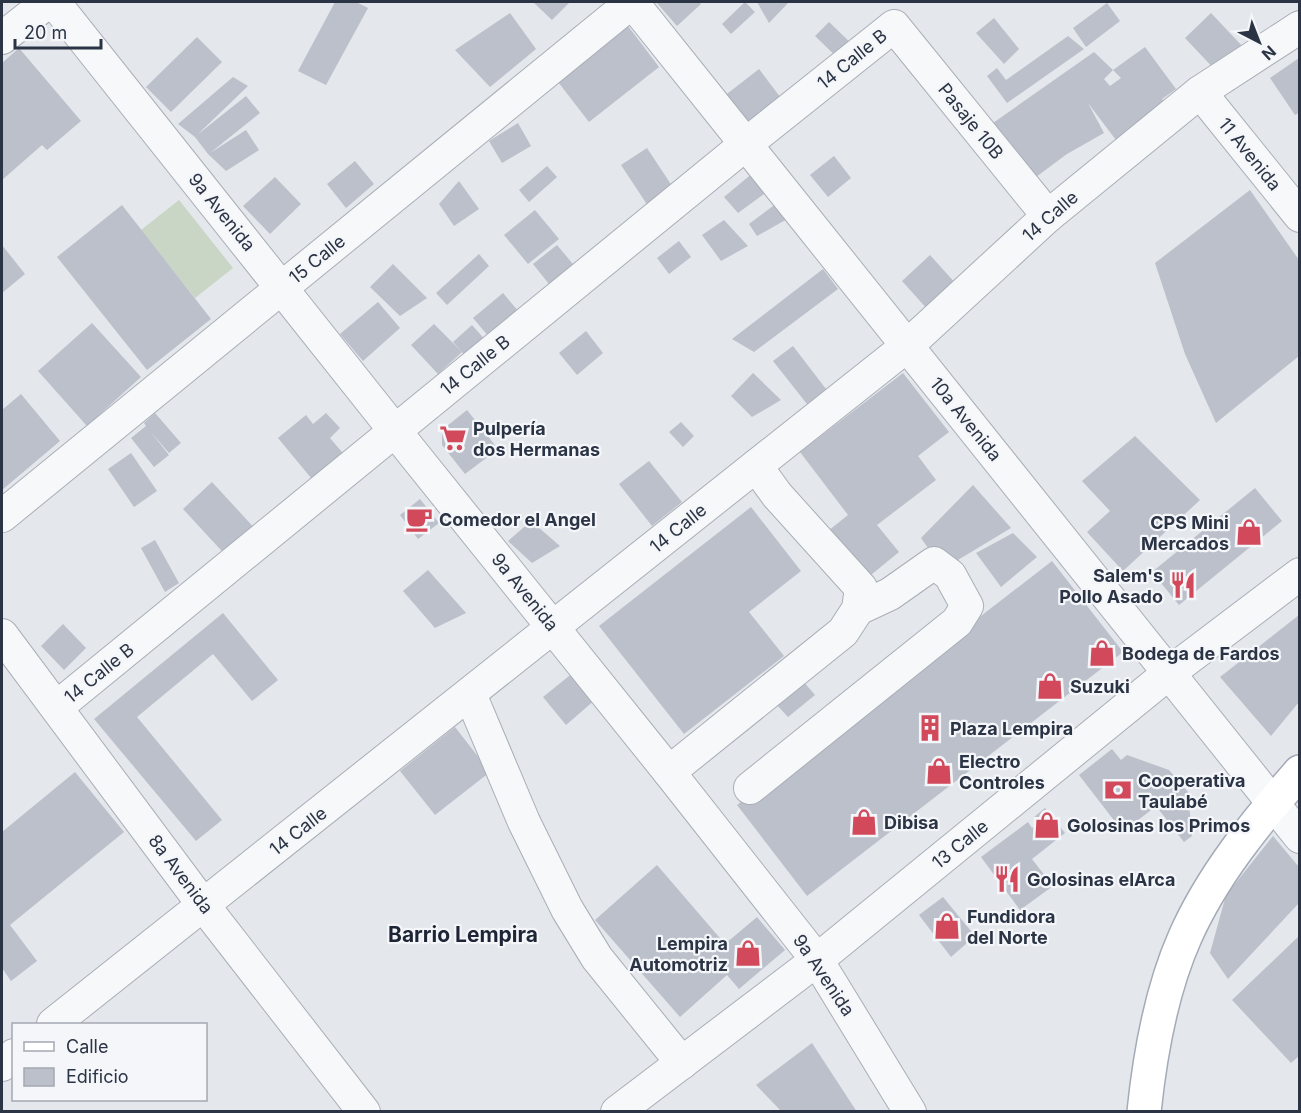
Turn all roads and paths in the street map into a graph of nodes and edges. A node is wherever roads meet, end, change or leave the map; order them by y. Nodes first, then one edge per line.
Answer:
1 (48, 2) edge
2 (54, 2) edge
3 (632, 2) edge
4 (894, 26) joint
5 (1299, 27) edge
6 (2, 38) edge
7 (1200, 92) junction
8 (746, 144) junction
9 (1048, 216) junction
10 (1299, 216) edge
11 (282, 287) junction
12 (907, 346) junction
13 (395, 431) junction
14 (756, 466) junction
15 (2, 516) edge
16 (1294, 589) edge
17 (858, 609) junction
18 (554, 627) junction
19 (2, 635) edge
20 (1168, 673) junction
21 (470, 694) junction
22 (57, 707) junction
23 (669, 771) junction
24 (1299, 772) edge
25 (750, 788) dead end
26 (1272, 803) junction
27 (1299, 837) edge
28 (204, 906) junction
29 (817, 960) junction
30 (54, 1023) edge
31 (682, 1063) junction
32 (364, 1112) edge
33 (617, 1112) edge
34 (910, 1112) edge
35 (1144, 1112) edge

1 - 6 street
2 - 11 street, 9a Avenida
3 - 8 street, 10a Avenida
3 - 11 street, 15 Calle
4 - 8 street, 14 Calle B
4 - 9 street, Pasaje 10B
5 - 7 street, 14 Calle
7 - 9 street, 14 Calle
7 - 10 street, 11 Avenida
8 - 12 street, 10a Avenida
8 - 13 street, 14 Calle B
9 - 12 street, 14 Calle
11 - 13 street, 9a Avenida
11 - 15 street, 15 Calle
12 - 14 street, 14 Calle
12 - 20 street, 10a Avenida
13 - 18 street, 9a Avenida
13 - 22 street, 14 Calle B
14 - 17 street
14 - 18 street, 14 Calle
16 - 20 street, 13 Calle
17 - 23 street
17 - 25 street
18 - 21 street, 14 Calle
18 - 23 street, 9a Avenida
19 - 22 street, 8a Avenida
20 - 26 street, 10a Avenida
20 - 29 street, 13 Calle
21 - 28 street, 14 Calle
21 - 31 street
22 - 28 street, 8a Avenida
23 - 29 street, 9a Avenida
24 - 26 main road
26 - 27 street, 10a Avenida
26 - 35 main road
28 - 30 street, 14 Calle
28 - 32 street, 8a Avenida
29 - 31 street, 13 Calle
29 - 34 street, 9a Avenida
31 - 33 street, 13 Calle

